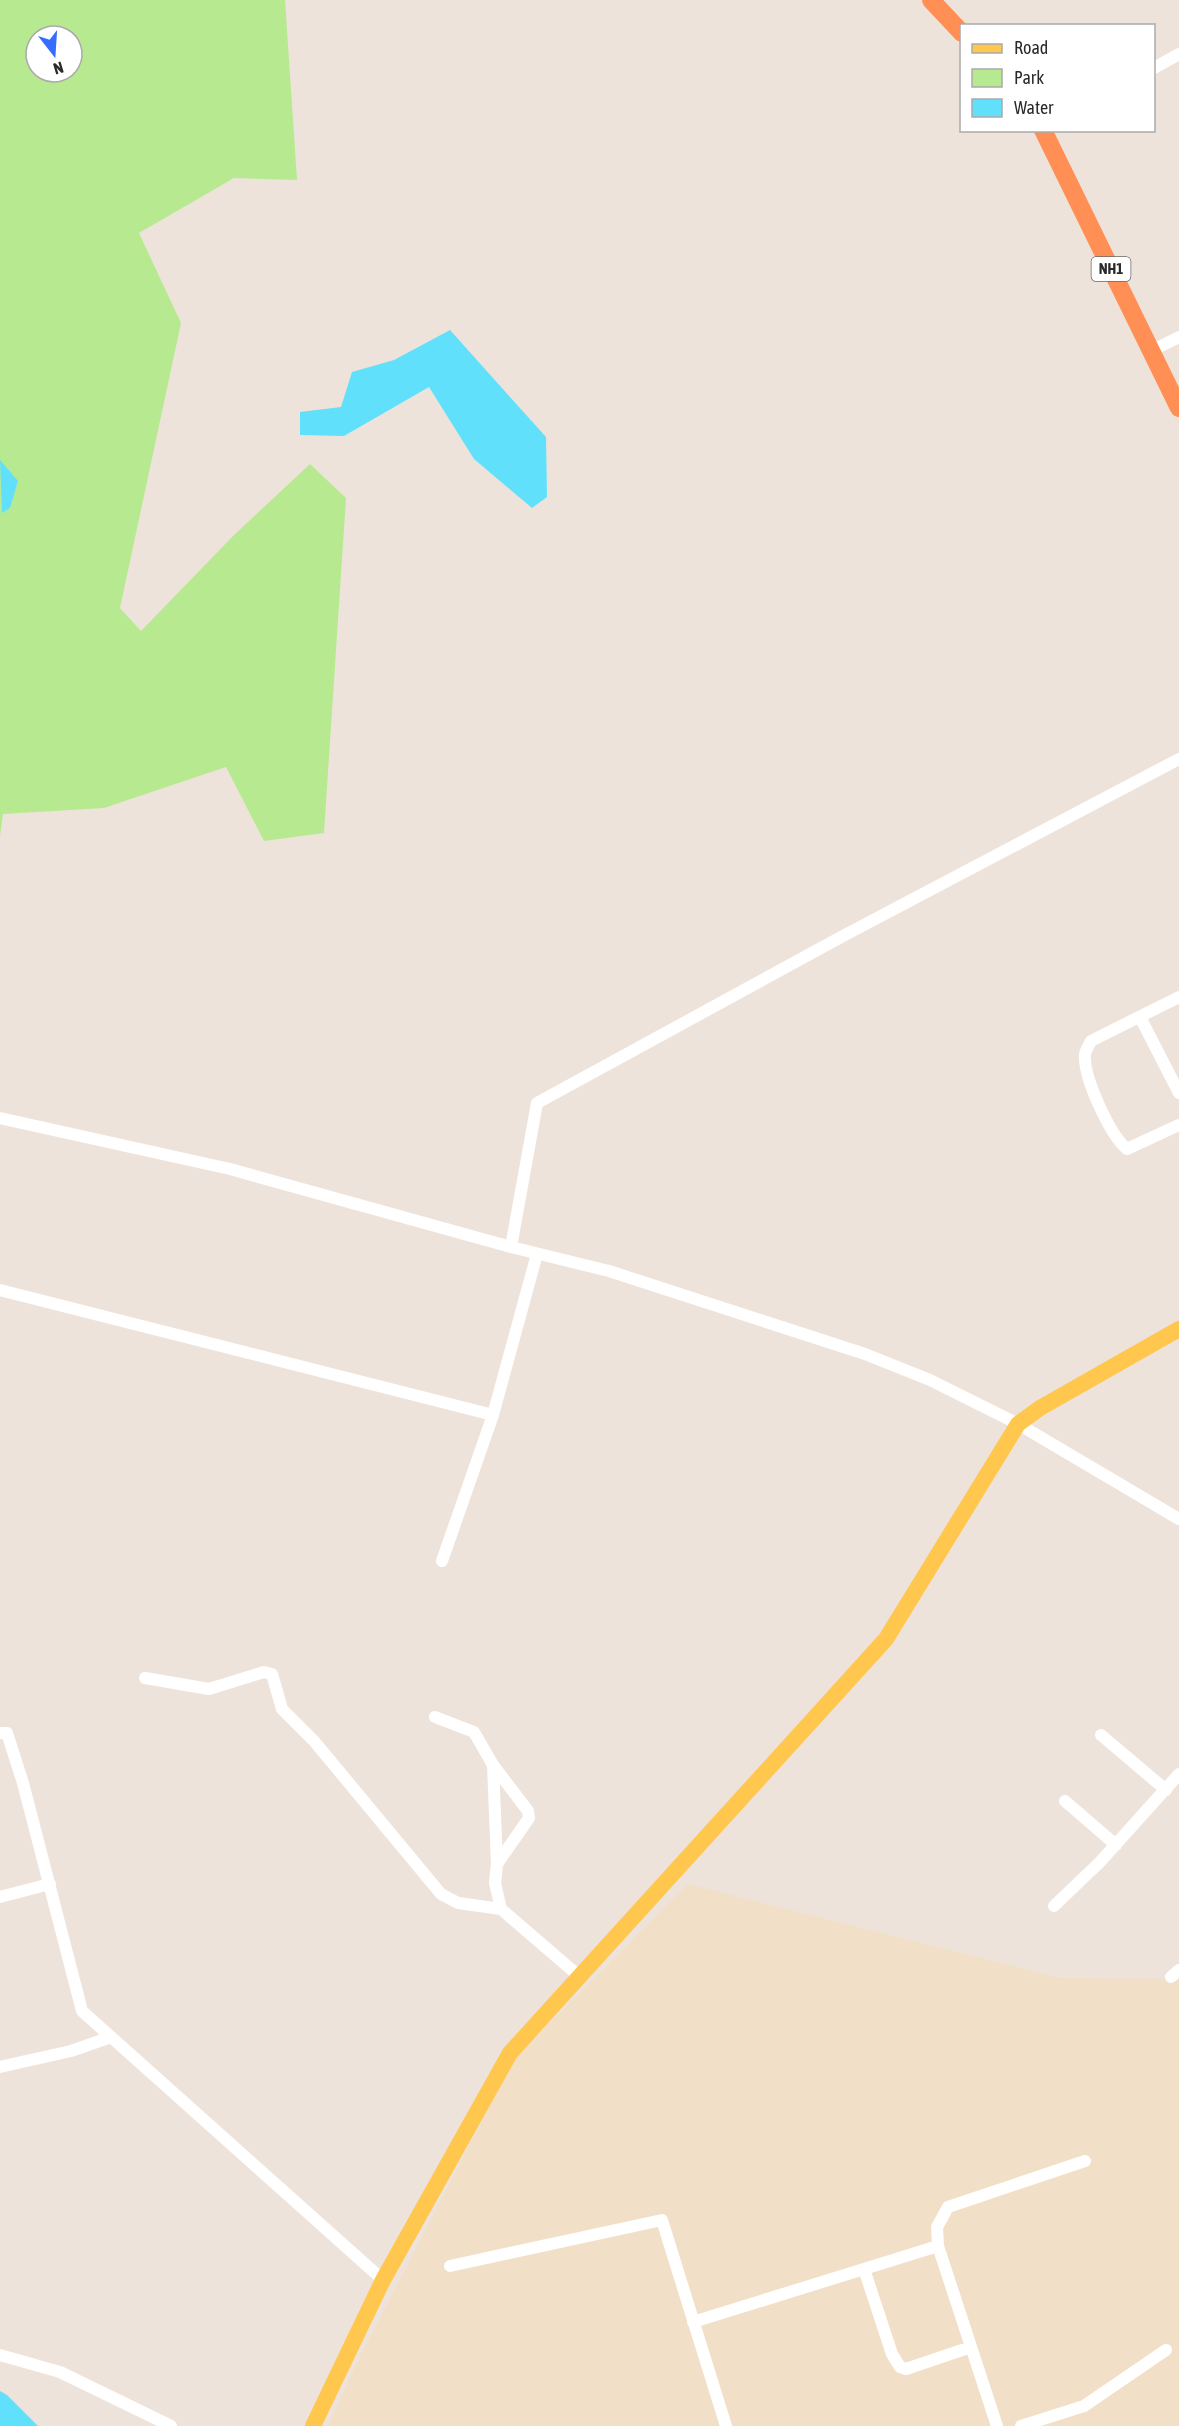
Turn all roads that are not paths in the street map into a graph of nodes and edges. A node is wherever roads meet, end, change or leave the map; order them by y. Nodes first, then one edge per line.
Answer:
1 (932, 0) edge
2 (960, 31) edge
3 (1179, 54) edge
4 (1155, 67) edge
5 (1044, 132) edge
6 (1179, 337) edge
7 (1151, 351) junction
8 (1178, 402) edge
9 (1179, 759) edge
10 (1179, 997) edge
11 (1140, 1017) junction
12 (1179, 1093) edge
13 (0, 1118) edge
14 (1179, 1125) edge
15 (511, 1248) junction
16 (537, 1254) junction
17 (0, 1290) edge
18 (1179, 1329) edge
19 (493, 1415) junction
20 (1018, 1424) junction
21 (1179, 1519) edge
22 (442, 1561) dead end
23 (145, 1678) dead end
24 (435, 1717) dead end
25 (0, 1733) edge
26 (1101, 1735) dead end
27 (493, 1765) junction
28 (1179, 1774) edge
29 (1166, 1790) junction
30 (1065, 1802) dead end
31 (1116, 1845) junction
32 (497, 1864) junction
33 (50, 1884) junction
34 (0, 1897) edge
35 (1054, 1906) dead end
36 (501, 1909) junction
37 (580, 1977) junction
38 (111, 2037) junction
39 (0, 2067) edge
40 (1084, 2161) dead end
41 (938, 2246) junction
42 (450, 2266) dead end
43 (864, 2270) junction
44 (383, 2280) junction
45 (693, 2322) junction
46 (971, 2347) junction
47 (1166, 2350) dead end
48 (0, 2355) edge
49 (171, 2426) edge
50 (313, 2426) edge
51 (726, 2426) edge
52 (997, 2426) edge
53 (1022, 2426) edge

1 - 2 highway
3 - 4 street
5 - 7 highway, NH1
6 - 7 street
7 - 8 highway, NH1
9 - 15 street
10 - 11 street
11 - 12 street
11 - 14 street
13 - 15 street
15 - 16 street
16 - 19 street
16 - 20 street
17 - 19 street
18 - 20 main road
19 - 22 street
20 - 21 street
20 - 37 main road
23 - 36 street
24 - 27 street
25 - 33 street
26 - 29 street
27 - 32 street
27 - 32 street
28 - 29 street
29 - 31 street
30 - 31 street
31 - 35 street
32 - 36 street
33 - 34 street
33 - 38 street
36 - 37 street
37 - 44 main road
38 - 39 street
38 - 44 street
40 - 41 street
41 - 43 street
41 - 46 street
42 - 45 street
43 - 45 street
43 - 46 street
44 - 50 main road
45 - 51 street
46 - 52 street
47 - 53 street
48 - 49 street

